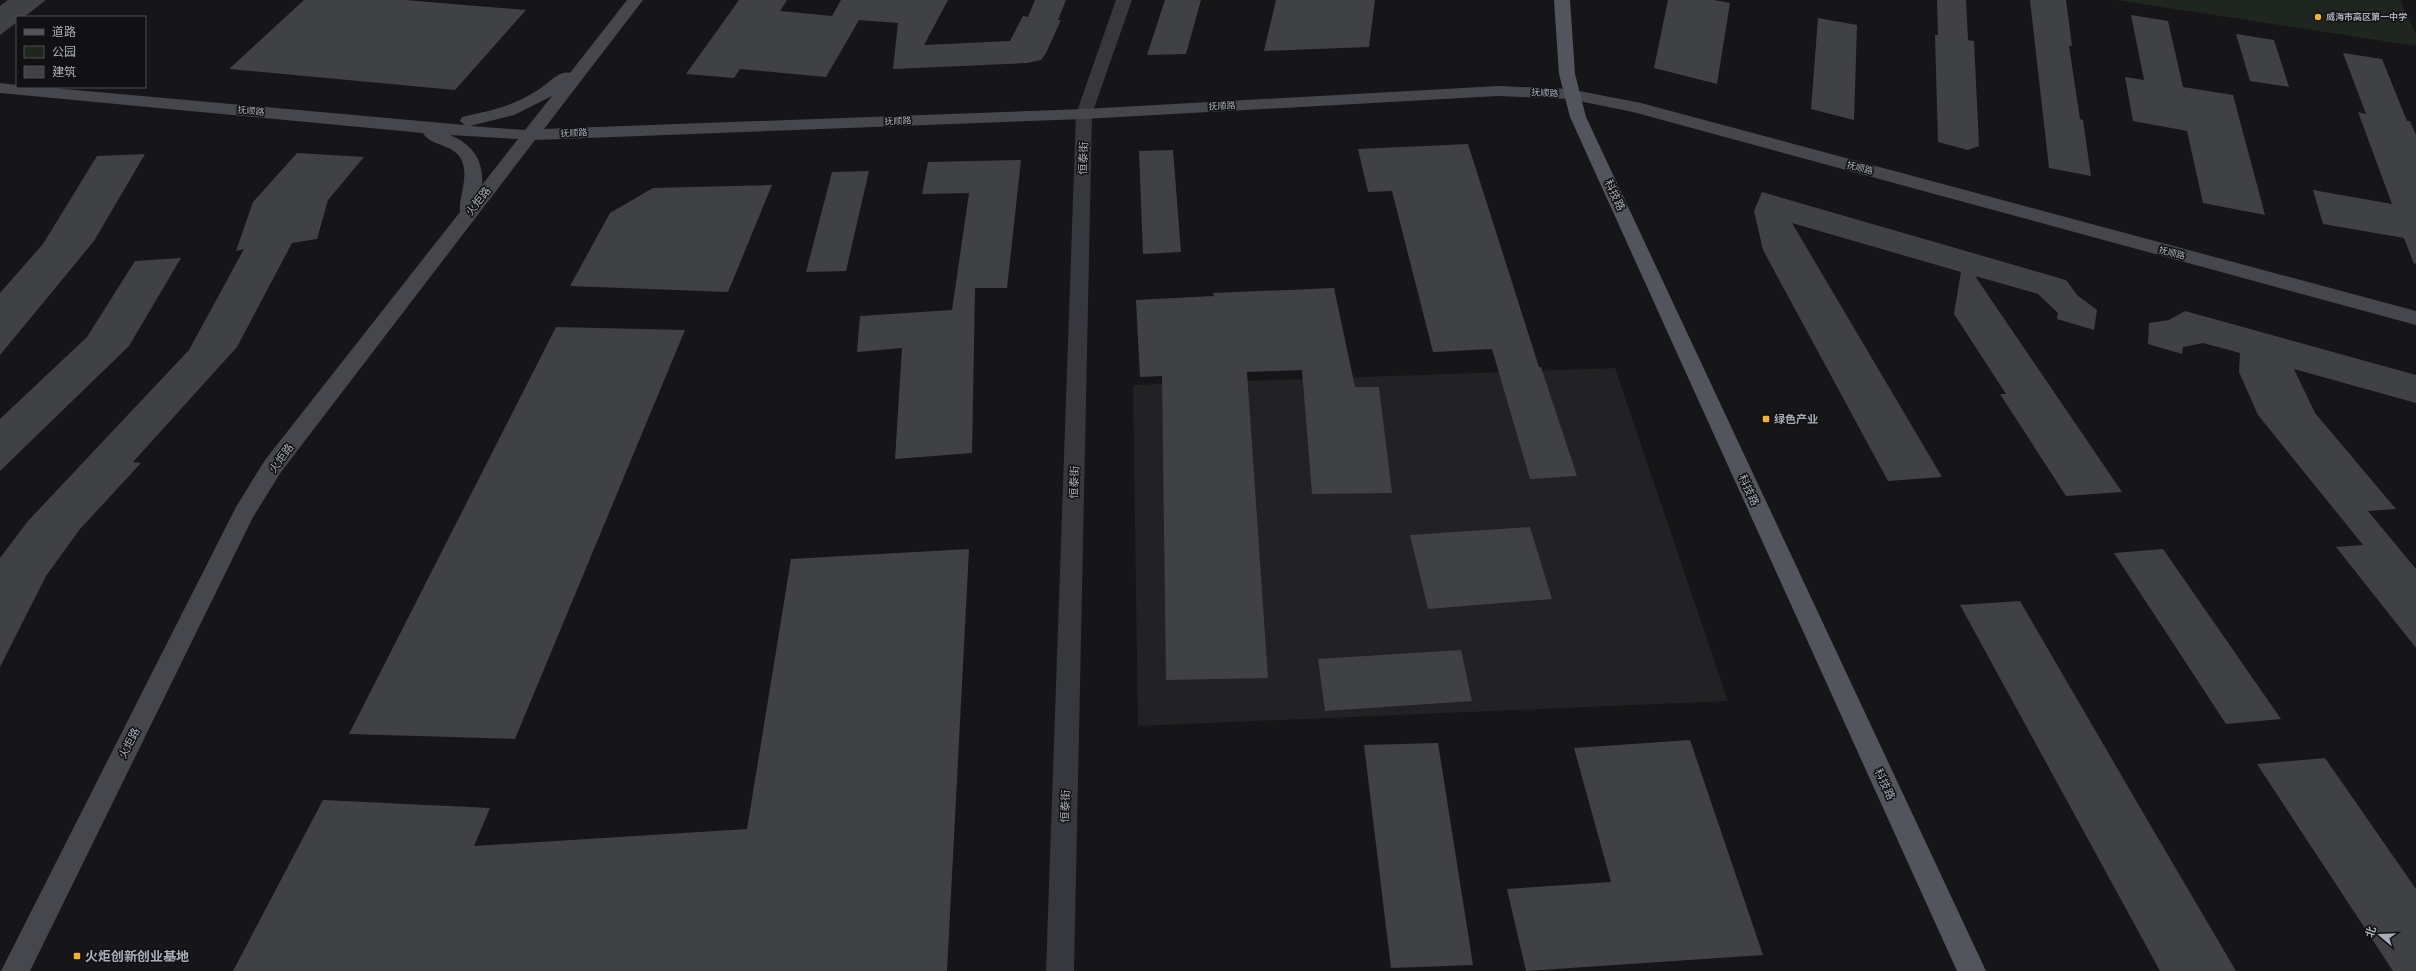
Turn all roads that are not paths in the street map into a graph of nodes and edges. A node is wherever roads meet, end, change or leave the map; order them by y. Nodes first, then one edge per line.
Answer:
1 (635, 0) edge
2 (1124, 0) edge
3 (1562, 0) edge
4 (588, 61) junction
5 (0, 88) edge
6 (1569, 94) junction
7 (1084, 114) junction
8 (413, 127) junction
9 (530, 135) junction
10 (469, 212) junction
11 (2416, 318) edge
12 (15, 971) edge
13 (1060, 971) edge
14 (1972, 971) edge

1 - 4 street, 火炬路
2 - 7 street, 恒泰街
3 - 6 main road, 科技路
4 - 8 street
4 - 9 street, 火炬路
5 - 8 street, 抚顺路
6 - 7 street, 抚顺路
6 - 11 street, 抚顺路
6 - 14 main road, 科技路
7 - 9 street, 抚顺路
7 - 13 street, 恒泰街
8 - 9 street, 抚顺路
8 - 10 street
9 - 10 street, 火炬路
10 - 12 street, 火炬路

